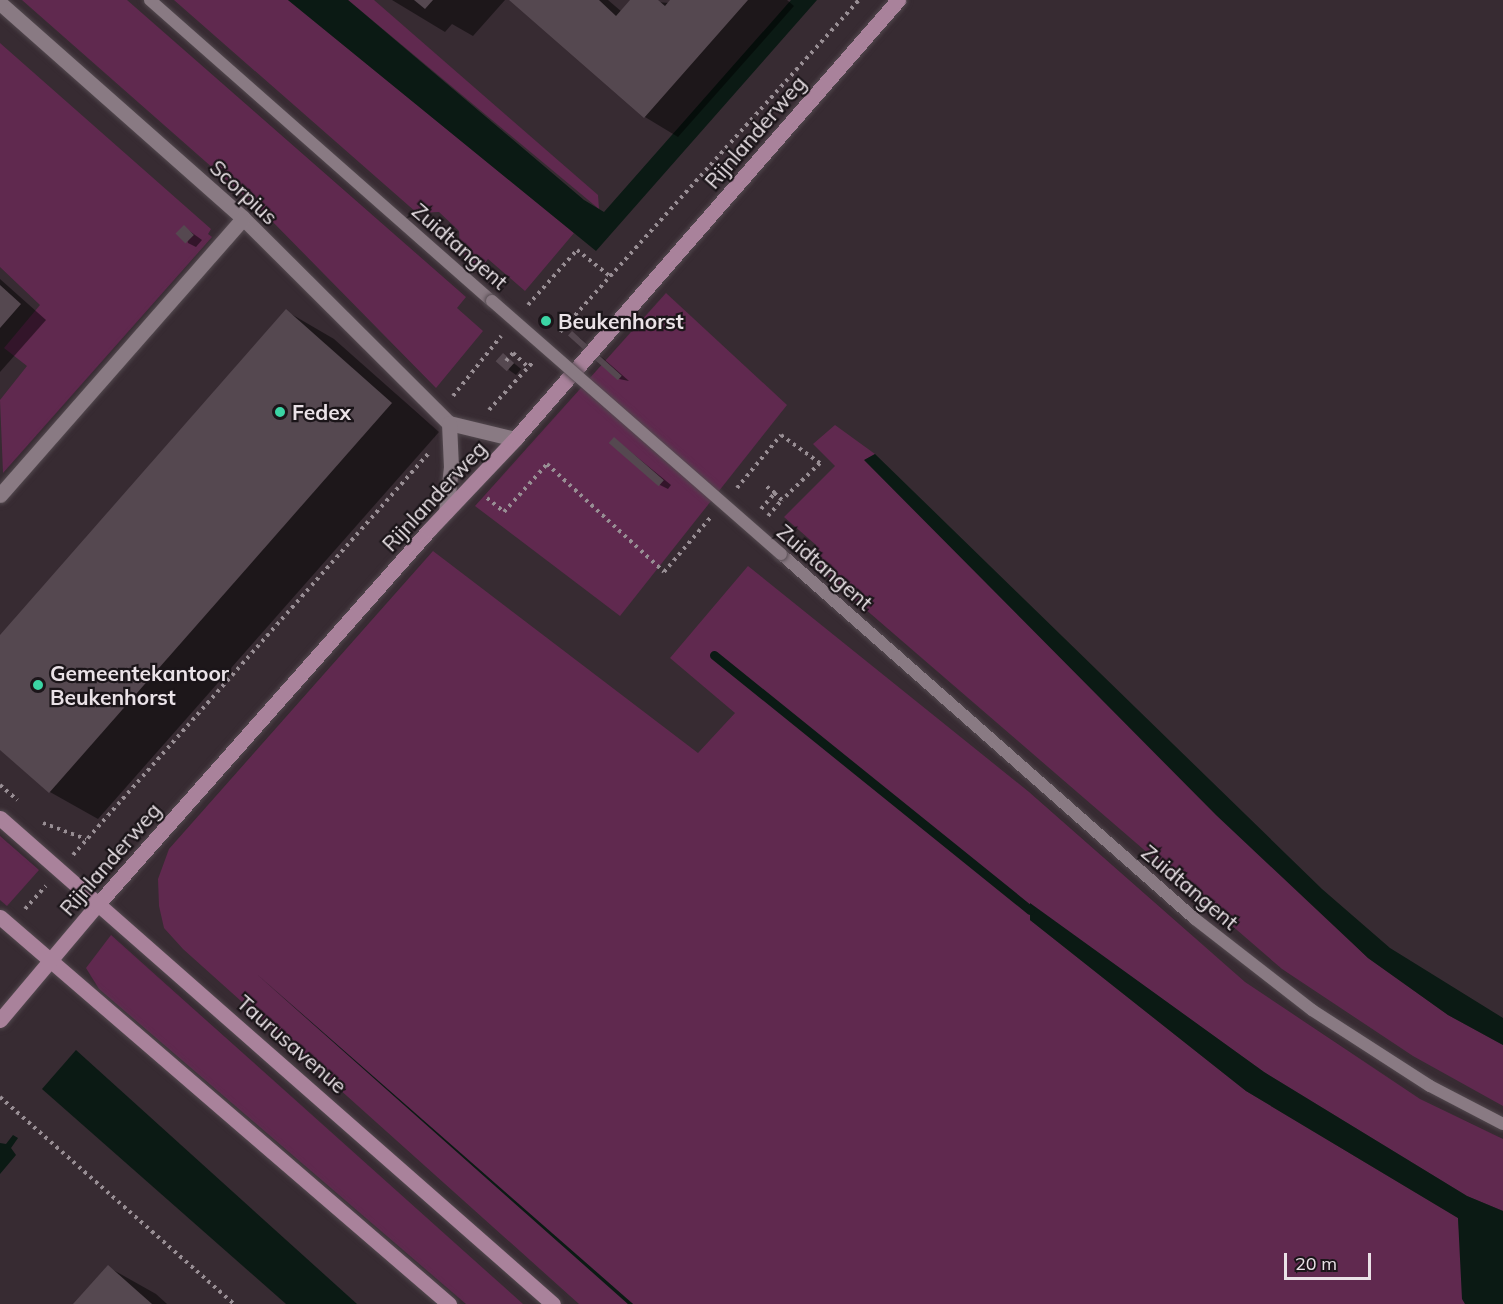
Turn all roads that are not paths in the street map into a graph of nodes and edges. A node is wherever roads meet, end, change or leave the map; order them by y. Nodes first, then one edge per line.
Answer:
1 (150, 0) edge
2 (898, 0) edge
3 (0, 3) edge
4 (243, 218) junction
5 (449, 423) junction
6 (515, 439) junction
7 (0, 495) edge
8 (446, 512) junction
9 (0, 818) edge
10 (97, 905) junction
11 (5, 922) edge
12 (51, 961) junction
13 (0, 1020) edge
14 (1503, 1124) edge
15 (449, 1304) edge
16 (553, 1304) edge

1 - 14 lane, Zuidtangent, bridge
2 - 6 street, Rijnlanderweg
3 - 4 street, Scorpius
4 - 5 street, Scorpius
4 - 7 street
5 - 6 street
5 - 8 street
6 - 8 street, Rijnlanderweg
8 - 10 street, Rijnlanderweg
9 - 10 street, Taurusavenue
10 - 12 street, Rijnlanderweg
10 - 16 street, Taurusavenue
11 - 12 street
12 - 13 street, Rijnlanderweg
12 - 15 street

